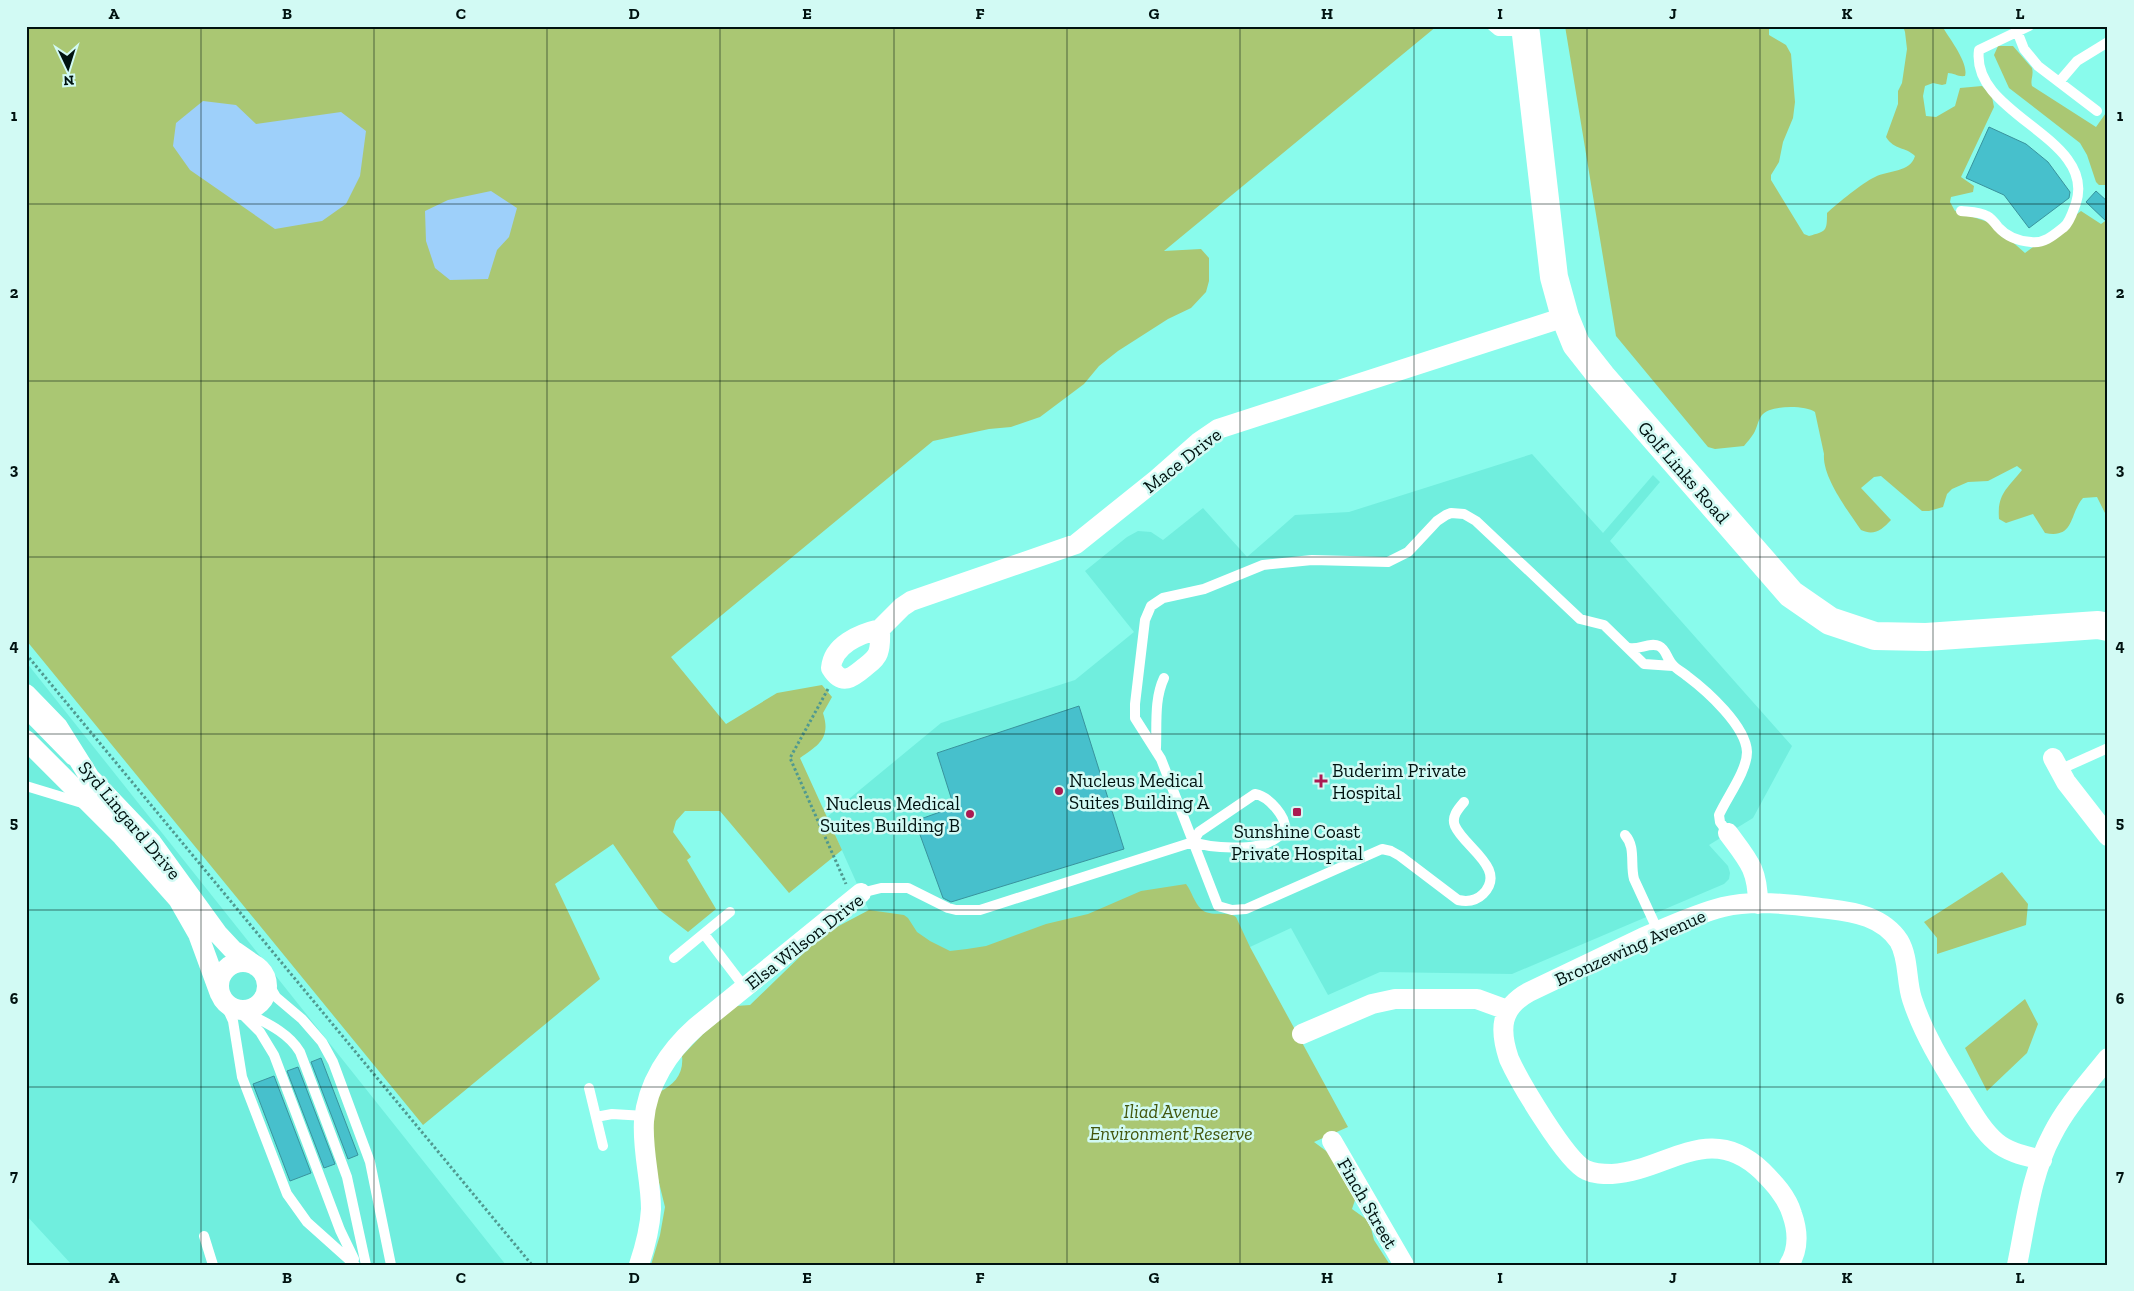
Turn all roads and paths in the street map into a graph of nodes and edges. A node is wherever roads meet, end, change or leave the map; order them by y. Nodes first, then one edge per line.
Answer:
1 (1492, 26) edge
2 (2028, 26) edge
3 (1526, 29) edge
4 (2017, 30) junction
5 (2108, 42) edge
6 (2059, 82) junction
7 (2096, 111) dead end
8 (1961, 210) dead end
9 (1565, 317) junction
10 (2108, 627) edge
11 (880, 629) junction
12 (1629, 648) junction
13 (26, 654) edge
14 (1673, 666) junction
15 (835, 676) junction
16 (1164, 678) dead end
17 (26, 694) edge
18 (26, 714) edge
19 (26, 740) edge
20 (1156, 748) junction
21 (2108, 748) edge
22 (2056, 764) joint
23 (90, 778) junction
24 (26, 786) edge
25 (1464, 802) dead end
26 (98, 812) junction
27 (1728, 834) joint
28 (1625, 835) dead end
29 (2108, 836) edge
30 (1193, 842) junction
31 (857, 896) junction
32 (1758, 904) junction
33 (730, 912) dead end
34 (1658, 931) junction
35 (704, 934) junction
36 (674, 958) dead end
37 (261, 972) junction
38 (745, 988) junction
39 (229, 1003) junction
40 (1507, 1010) junction
41 (1302, 1034) dead end
42 (2108, 1058) edge
43 (589, 1088) dead end
44 (645, 1116) junction
45 (596, 1117) junction
46 (1332, 1141) dead end
47 (604, 1146) dead end
48 (2042, 1160) junction
49 (204, 1236) dead end
50 (213, 1265) edge
51 (356, 1265) edge
52 (366, 1265) edge
53 (391, 1265) edge
54 (532, 1265) edge
55 (639, 1265) edge
56 (1404, 1265) edge
57 (1789, 1265) edge
58 (2017, 1265) edge

1 - 3 lane
2 - 4 lane
3 - 9 main road, Golf Links Road
4 - 6 lane
4 - 8 lane
5 - 6 lane
6 - 7 lane
9 - 10 main road, Golf Links Road
9 - 11 street, Mace Drive
11 - 15 street, Mace Drive
11 - 15 street
12 - 14 lane
12 - 14 lane
12 - 20 lane
13 - 54 path
14 - 27 lane
15 - 31 path
16 - 20 lane
17 - 23 street, Syd Lingard Drive
18 - 23 lane
19 - 26 street, Syd Lingard Drive
20 - 30 lane
21 - 22 lane
22 - 29 street
23 - 37 street, Syd Lingard Drive
24 - 26 lane
25 - 30 lane
26 - 39 street, Syd Lingard Drive
27 - 32 street
28 - 34 lane
30 - 30 lane, Elsa Wilson Drive
30 - 31 lane, Elsa Wilson Drive
31 - 38 street, Elsa Wilson Drive
32 - 34 street, Bronzewing Avenue
32 - 48 street, Bronzewing Avenue
33 - 35 lane
34 - 40 street, Bronzewing Avenue
35 - 36 lane
35 - 38 lane
37 - 39 street
37 - 39 street
37 - 53 lane
38 - 44 street, Elsa Wilson Drive
39 - 51 lane
39 - 51 lane, Syd Lingard Drive
39 - 52 lane
40 - 41 street
40 - 57 street
42 - 48 street
43 - 45 lane
44 - 45 lane
44 - 55 street, Elsa Wilson Drive
45 - 47 lane
46 - 56 street, Finch Street
48 - 58 street
49 - 50 lane

